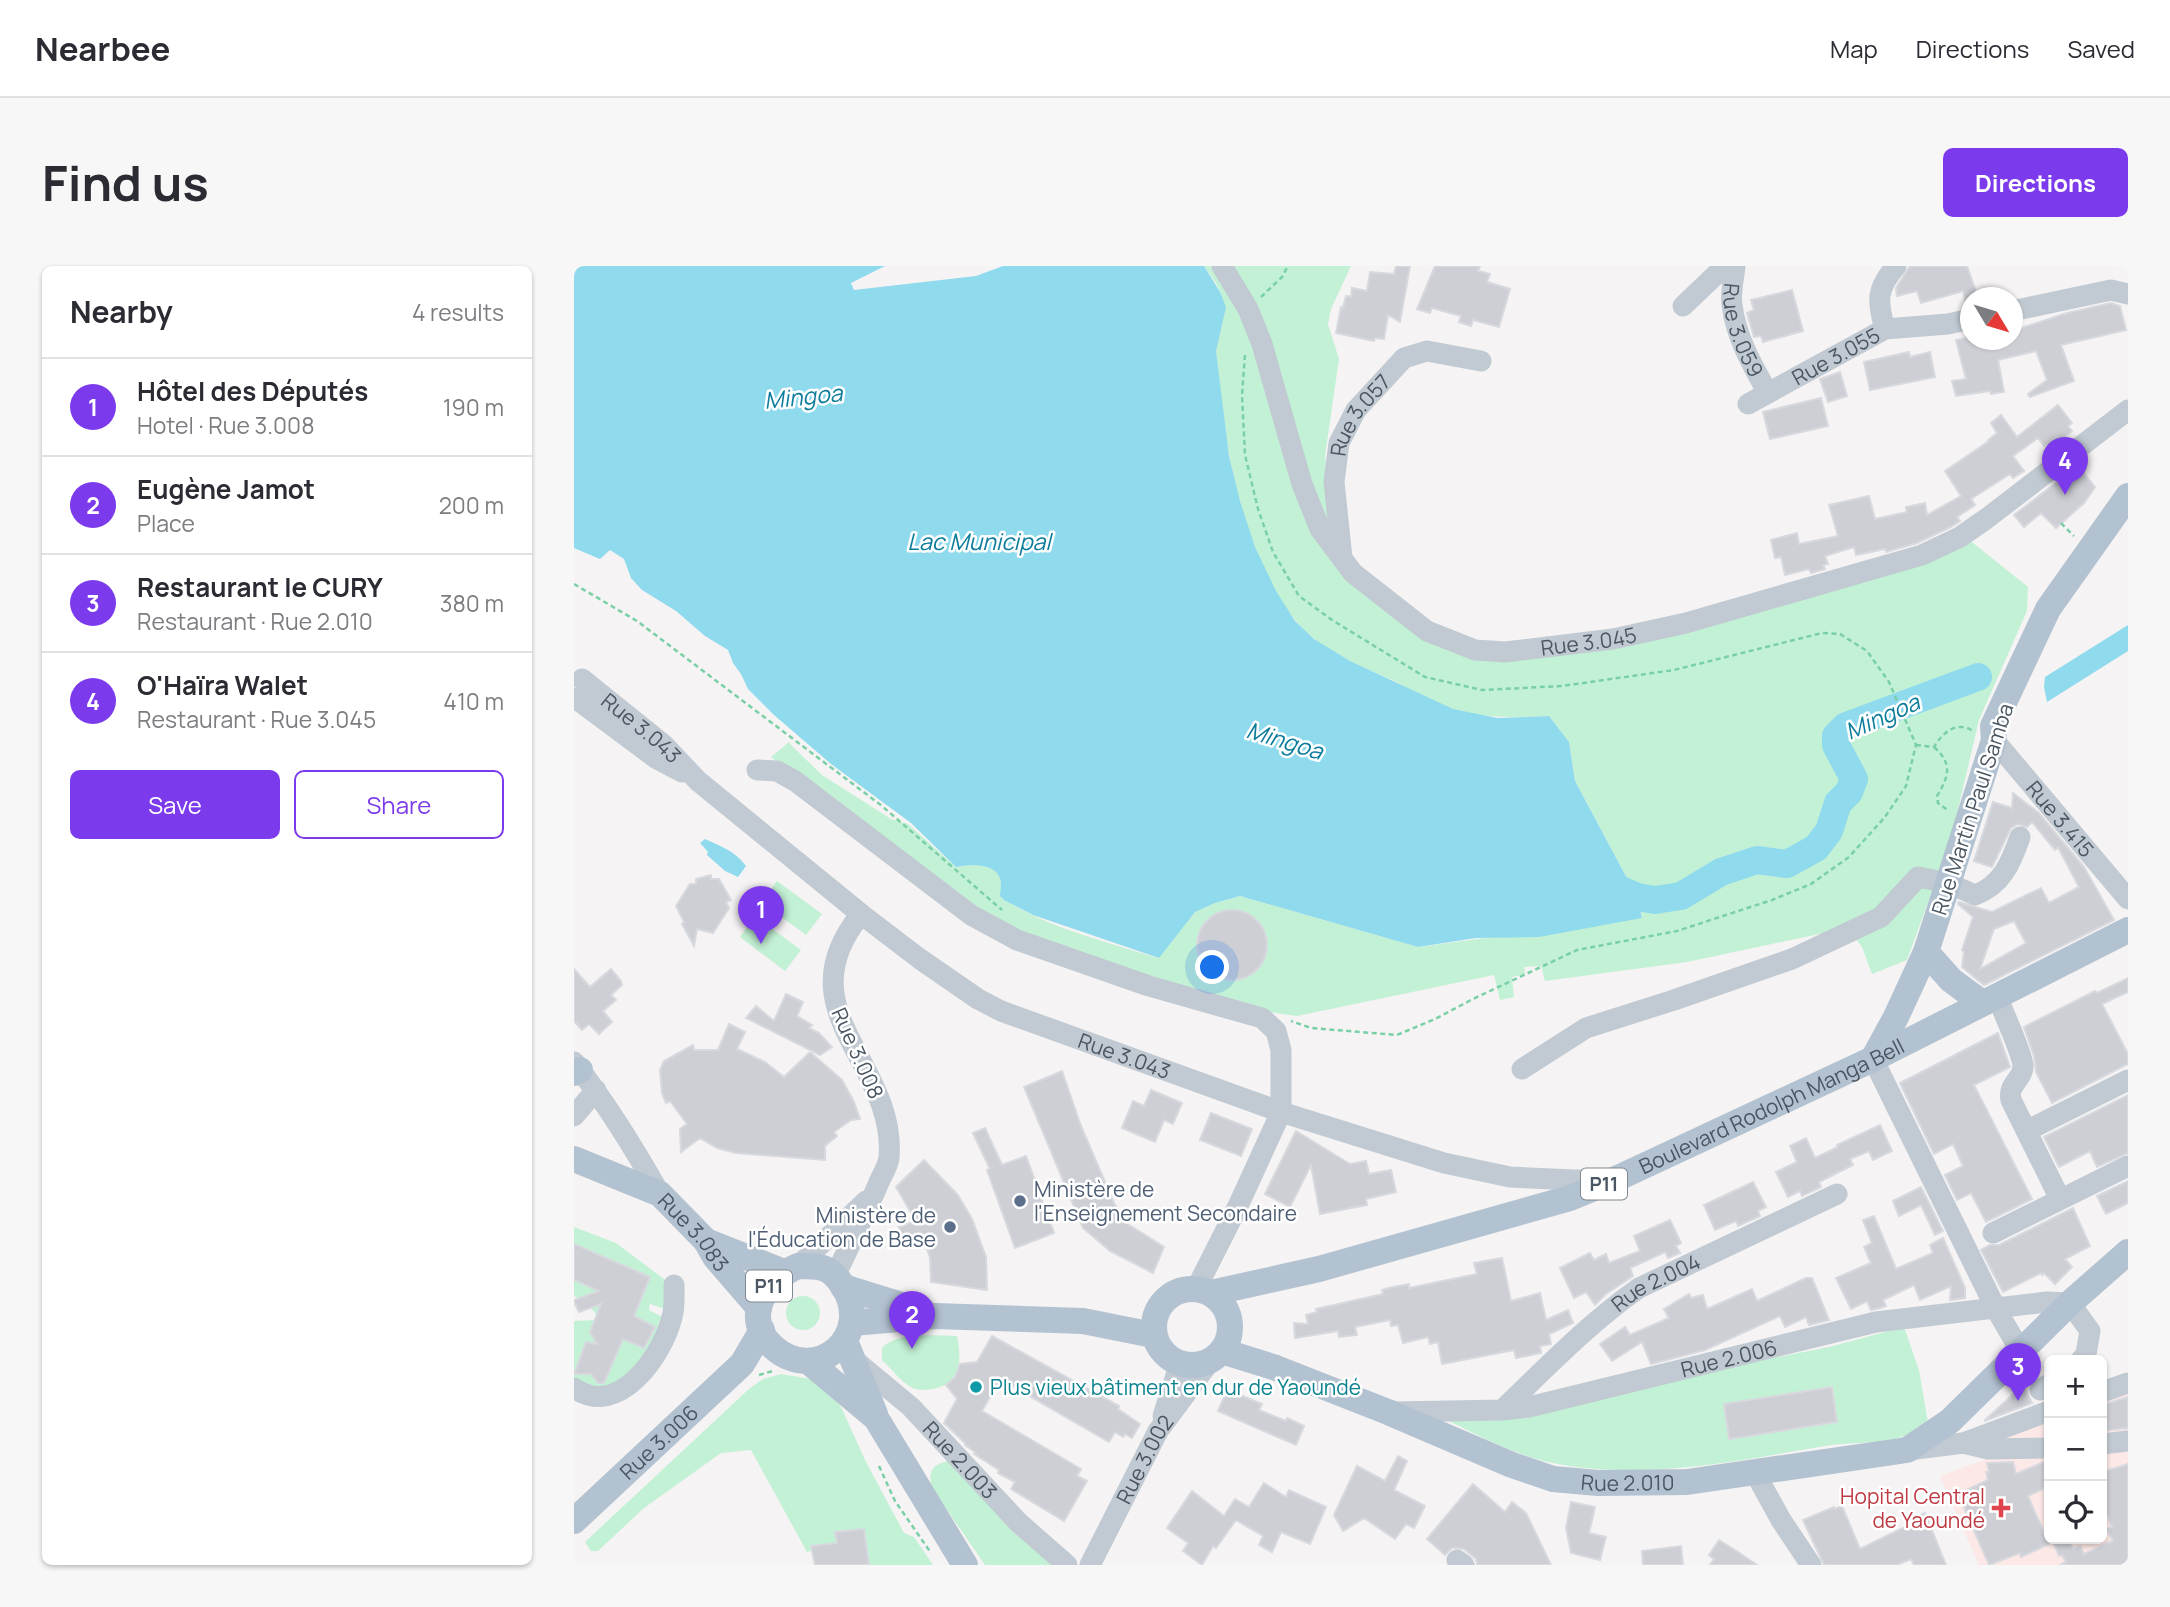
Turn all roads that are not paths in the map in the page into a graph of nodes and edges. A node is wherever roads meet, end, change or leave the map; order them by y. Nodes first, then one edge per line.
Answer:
1 (1222, 266) edge
2 (1725, 266) edge
3 (1735, 266) edge
4 (1896, 266) edge
5 (2128, 293) edge
6 (1684, 306) dead end
7 (2023, 309) edge
8 (1960, 322) edge
9 (1885, 329) junction
10 (1480, 361) dead end
11 (1768, 393) junction
12 (1748, 404) dead end
13 (2128, 410) edge
14 (2128, 496) edge
15 (1342, 560) junction
16 (576, 686) edge
17 (1993, 742) junction
18 (757, 770) dead end
19 (2020, 837) dead end
20 (1948, 883) junction
21 (2128, 899) edge
22 (861, 914) junction
23 (2128, 930) edge
24 (1926, 952) junction
25 (1989, 1000) junction
26 (1873, 1059) junction
27 (1522, 1069) dead end
28 (581, 1074) edge
29 (2128, 1080) edge
30 (1281, 1112) junction
31 (574, 1115) edge
32 (2028, 1130) junction
33 (574, 1159) edge
34 (2128, 1166) edge
35 (1618, 1178) junction
36 (660, 1194) junction
37 (1837, 1194) dead end
38 (873, 1195) junction
39 (2060, 1199) junction
40 (1993, 1233) dead end
41 (706, 1241) junction
42 (2128, 1252) edge
43 (791, 1269) junction
44 (840, 1280) junction
45 (674, 1285) dead end
46 (2070, 1303) junction
47 (1160, 1307) junction
48 (1996, 1309) junction
49 (935, 1316) junction
50 (760, 1319) junction
51 (1083, 1321) junction
52 (1216, 1322) junction
53 (1153, 1335) junction
54 (850, 1341) junction
55 (2021, 1352) junction
56 (2086, 1355) edge
57 (808, 1361) junction
58 (778, 1362) junction
59 (1180, 1363) junction
60 (747, 1371) junction
61 (2128, 1382) edge
62 (574, 1388) edge
63 (2107, 1390) edge
64 (1502, 1410) junction
65 (1388, 1412) junction
66 (2044, 1413) edge
67 (876, 1418) junction
68 (1158, 1431) junction
69 (2128, 1441) edge
70 (1963, 1443) junction
71 (2107, 1443) edge
72 (2044, 1448) edge
73 (1907, 1450) junction
74 (1754, 1471) junction
75 (574, 1521) edge
76 (965, 1565) edge
77 (1066, 1565) edge
78 (1090, 1565) edge
79 (1811, 1565) edge

1 - 15 street, Rue 3.045
2 - 6 street
3 - 11 street, Rue 3.059
4 - 9 street
5 - 7 street
8 - 9 street, Rue 3.055
9 - 11 street, Rue 3.055
10 - 15 street, Rue 3.057
11 - 12 street, Rue 3.055
13 - 15 street, Rue 3.045
14 - 17 main road, Rue Martin Paul Samba
16 - 22 street, Rue 3.043
17 - 20 main road, Rue Martin Paul Samba
17 - 21 street, Rue 3.415
18 - 30 street
19 - 20 street
20 - 24 main road, Rue Martin Paul Samba
20 - 27 street
22 - 30 street, Rue 3.043
22 - 38 street, Rue 3.008
23 - 25 main road, Boulevard Rodolph Manga Bell / P11
24 - 25 main road
24 - 26 main road, Rue Martin Paul Samba
25 - 26 main road, Boulevard Rodolph Manga Bell / P11
25 - 32 street
26 - 35 main road, Boulevard Rodolph Manga Bell / P11
26 - 48 street
28 - 31 street
28 - 36 street
29 - 32 street
30 - 35 street, Rue 3.043
30 - 52 street, Rue 3.002
32 - 39 street
33 - 36 main road, Rue 3.083
34 - 39 street
35 - 52 main road, Boulevard Rodolph Manga Bell / P11
36 - 41 main road, Rue 3.083
37 - 64 street, Rue 2.004
38 - 43 street
38 - 44 street, Rue 3.008
39 - 40 street
41 - 43 main road
41 - 50 main road, Rue 3.083
42 - 46 main road
43 - 44 main road, P11
43 - 50 main road, P11
44 - 49 main road, P11
44 - 54 main road
45 - 62 street
46 - 48 street, Rue 2.006
46 - 55 main road
46 - 56 street
47 - 51 main road, P11
47 - 52 main road, P11
47 - 53 main road
48 - 55 street
48 - 64 street, Rue 2.006
49 - 51 main road, P11
49 - 54 main road, P11
50 - 58 main road, P11
50 - 60 main road, P11
51 - 53 main road, P11
52 - 59 main road
52 - 65 main road, Rue 2.010
52 - 68 street, Rue 3.002
53 - 59 main road
54 - 57 main road, P11
54 - 67 main road
54 - 77 street, Rue 2.003
55 - 73 main road
57 - 58 main road, P11
57 - 67 main road
58 - 60 main road, P11
59 - 68 street
60 - 75 main road, Rue 3.006 / P11
61 - 63 street
64 - 65 street, Rue 2.006
65 - 74 main road, Rue 2.010
66 - 70 street, Rue 2.010
67 - 76 main road
68 - 78 street, Rue 3.002
69 - 71 street
70 - 72 street
70 - 73 street, Rue 2.010
73 - 74 main road, Rue 2.010
74 - 79 street

